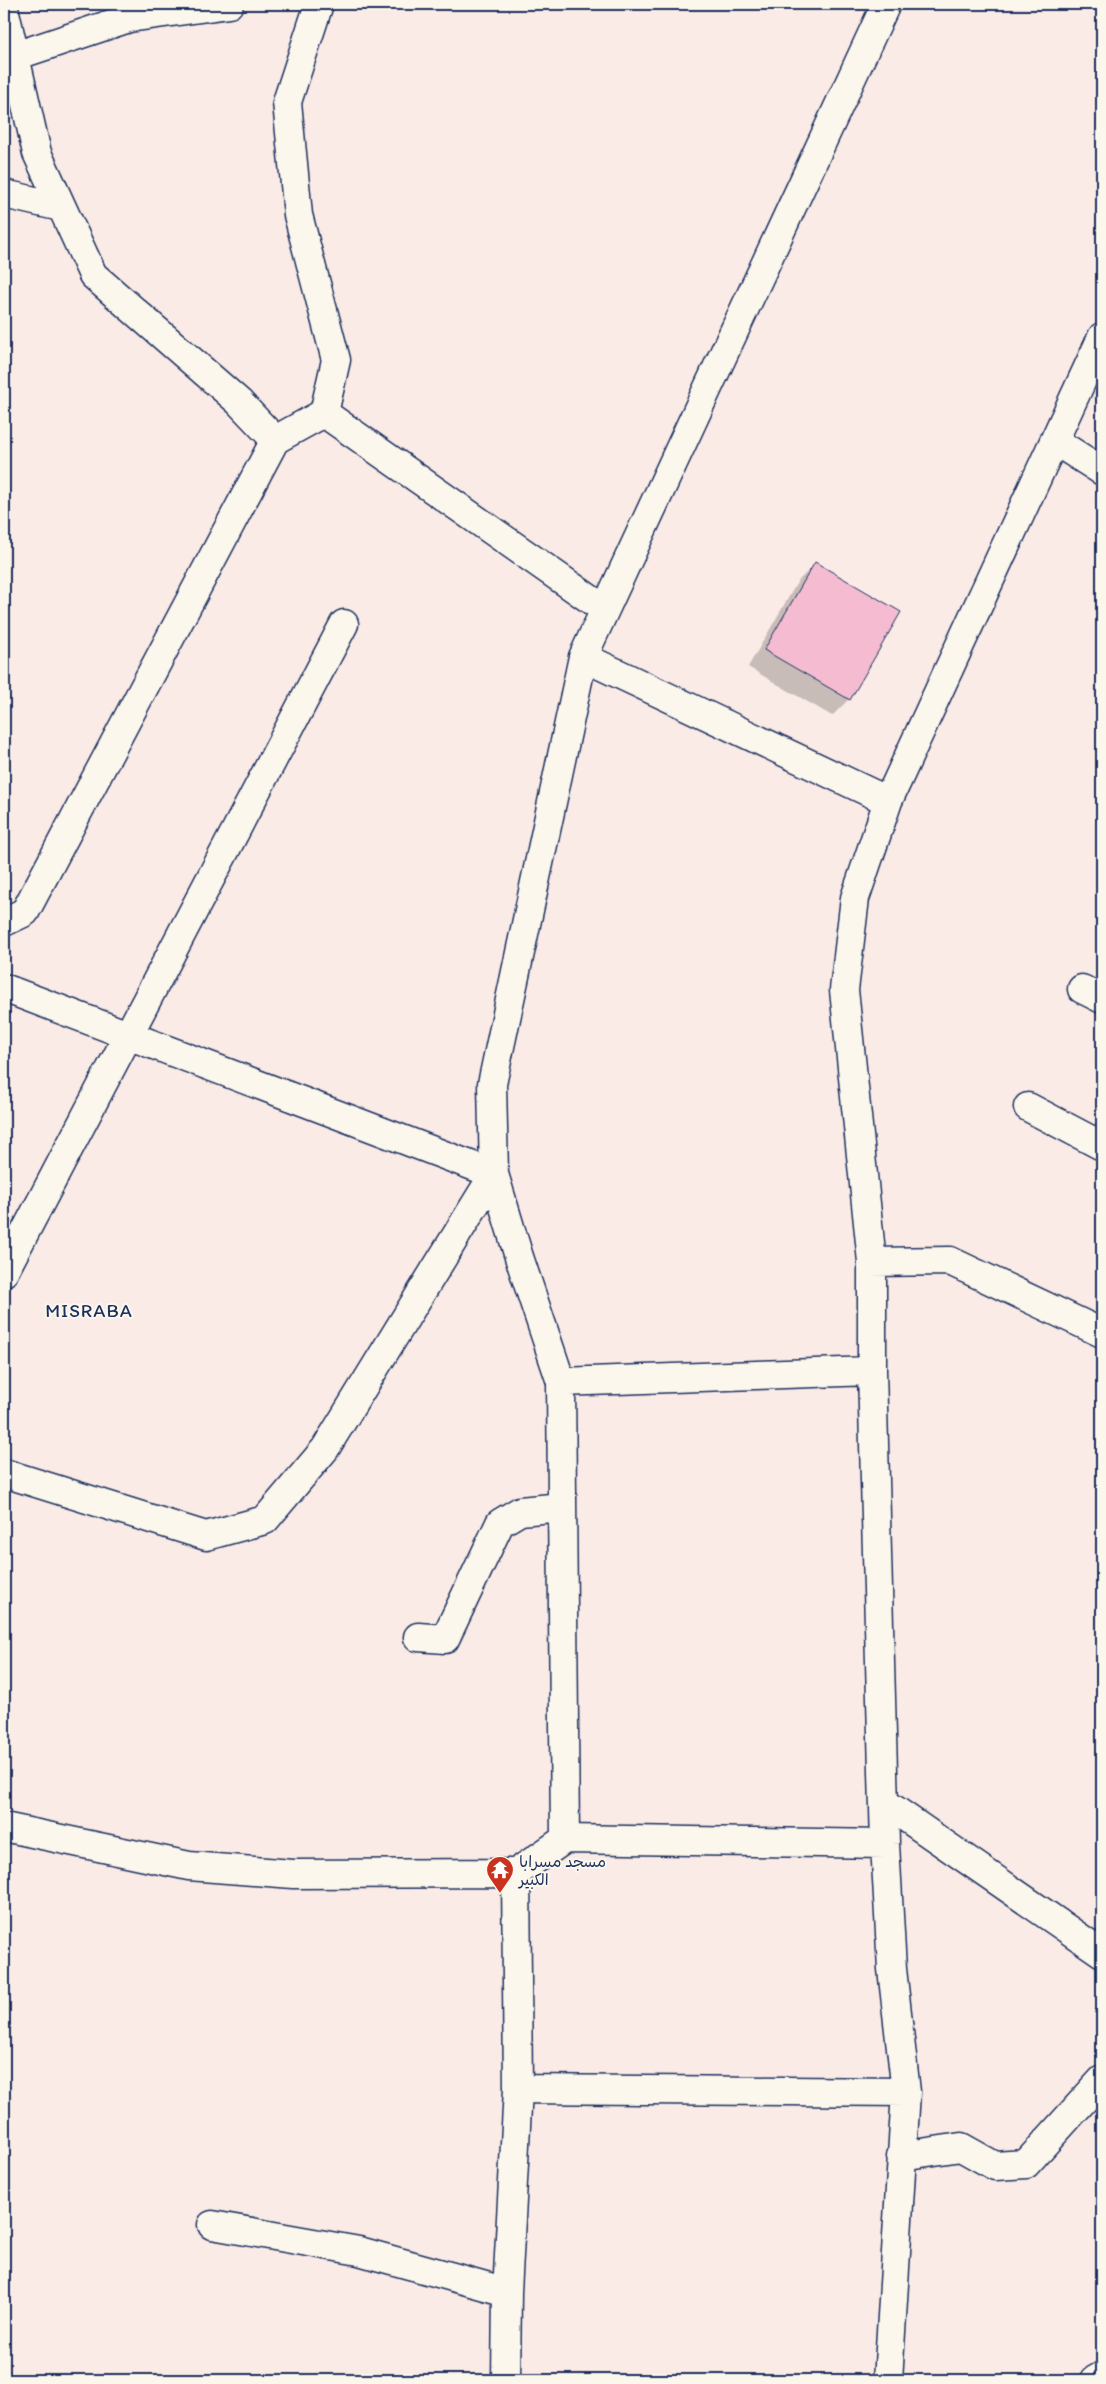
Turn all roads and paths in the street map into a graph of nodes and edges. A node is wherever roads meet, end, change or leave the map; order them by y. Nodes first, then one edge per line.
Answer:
1 (228, 4) edge
2 (886, 4) edge
3 (313, 5) edge
4 (4, 8) edge
5 (15, 56) junction
6 (4, 194) edge
7 (61, 207) junction
8 (1102, 337) edge
9 (324, 413) junction
10 (275, 440) junction
11 (1055, 441) junction
12 (1102, 472) edge
13 (604, 608) junction
14 (344, 624) dead end
15 (583, 657) junction
16 (888, 801) junction
17 (4, 922) edge
18 (4, 988) edge
19 (128, 1035) junction
20 (1028, 1107) dead end
21 (1102, 1146) edge
22 (494, 1174) junction
23 (872, 1262) junction
24 (4, 1272) edge
25 (1102, 1333) edge
26 (872, 1370) junction
27 (562, 1382) junction
28 (4, 1473) edge
29 (562, 1507) junction
30 (418, 1638) dead end
31 (885, 1803) junction
32 (4, 1827) edge
33 (565, 1839) junction
34 (885, 1844) junction
35 (516, 1873) junction
36 (1102, 1953) edge
37 (1102, 2080) edge
38 (518, 2089) junction
39 (906, 2092) junction
40 (901, 2156) junction
41 (212, 2225) dead end
42 (507, 2292) junction
43 (1102, 2376) edge
44 (506, 2380) edge
45 (888, 2380) edge
46 (1095, 2380) edge

1 - 5 street
2 - 13 street
3 - 9 street
4 - 5 street
5 - 7 street
6 - 7 street
7 - 10 street
8 - 11 street
9 - 10 street
9 - 13 street
10 - 17 street
11 - 12 street
11 - 16 street
13 - 15 street
14 - 19 street
15 - 16 street
15 - 22 street
16 - 23 street
18 - 19 street
19 - 22 street
19 - 24 street
20 - 21 street
22 - 27 street
22 - 28 street
23 - 25 street
23 - 26 street
26 - 27 street
26 - 31 street
27 - 29 street
29 - 30 street
29 - 33 street
31 - 34 street
31 - 36 street
32 - 35 street
33 - 34 street
33 - 35 street
34 - 39 street
35 - 38 street
37 - 40 street
38 - 39 street
38 - 42 street
39 - 40 street
40 - 45 street
41 - 42 street
42 - 44 street
43 - 46 street

